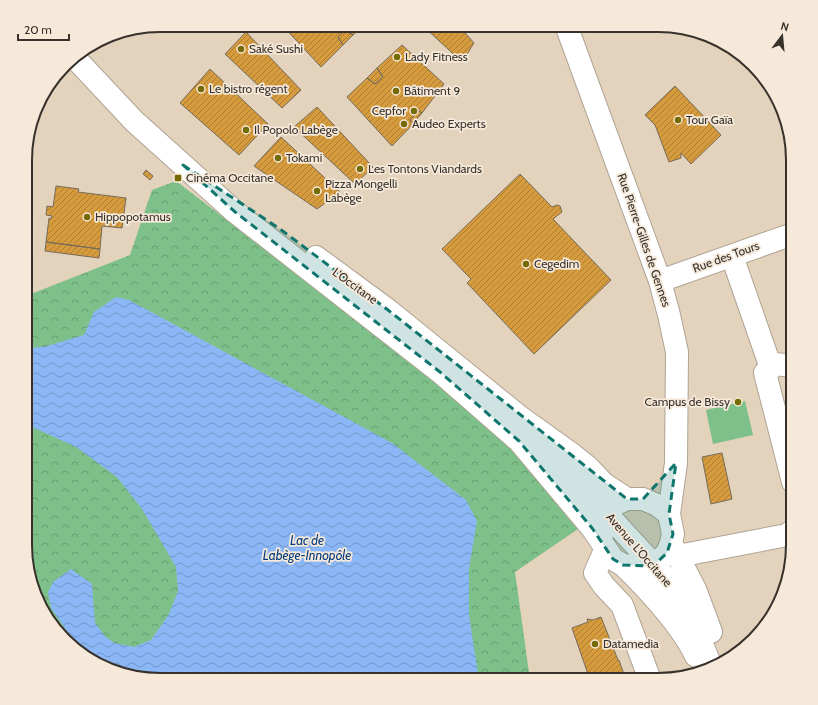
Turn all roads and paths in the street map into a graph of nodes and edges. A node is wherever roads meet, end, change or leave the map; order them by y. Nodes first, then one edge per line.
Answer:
1 (569, 32) edge
2 (79, 62) edge
3 (183, 165) junction
4 (786, 237) edge
5 (732, 256) junction
6 (322, 280) junction
7 (660, 281) junction
8 (786, 365) edge
9 (771, 368) junction
10 (520, 417) junction
11 (544, 447) junction
12 (786, 455) edge
13 (676, 463) junction
14 (635, 499) junction
15 (607, 514) junction
16 (669, 514) junction
17 (786, 535) edge
18 (603, 545) junction
19 (675, 550) junction
20 (624, 565) junction
21 (654, 565) junction
22 (720, 657) edge
23 (709, 662) edge
24 (701, 665) edge
25 (647, 673) edge

1 - 7 street, Rue Pierre-Gilles de Gennes
2 - 3 street, L'Occitane
3 - 6 street, L'Occitane
3 - 10 street, L'Occitane
4 - 5 street, Rue des Tours
5 - 7 street, Rue des Tours
5 - 9 street
6 - 11 street, L'Occitane
6 - 18 street, L'Occitane
7 - 13 street, Rue Pierre-Gilles de Gennes
8 - 9 street
9 - 12 street
10 - 11 street, L'Occitane
10 - 14 street, L'Occitane
11 - 15 street, Avenue L'Occitane
13 - 14 street
13 - 16 street, Rue Pierre-Gilles de Gennes
14 - 15 street
14 - 16 street, L'Occitane
15 - 18 street
15 - 21 street, Avenue L'Occitane
16 - 19 street
17 - 19 street
18 - 20 street, L'Occitane
18 - 25 street
19 - 21 street
19 - 22 street, Avenue L'Occitane
20 - 21 street
20 - 24 street, Avenue L'Occitane
21 - 23 street, Avenue L'Occitane

